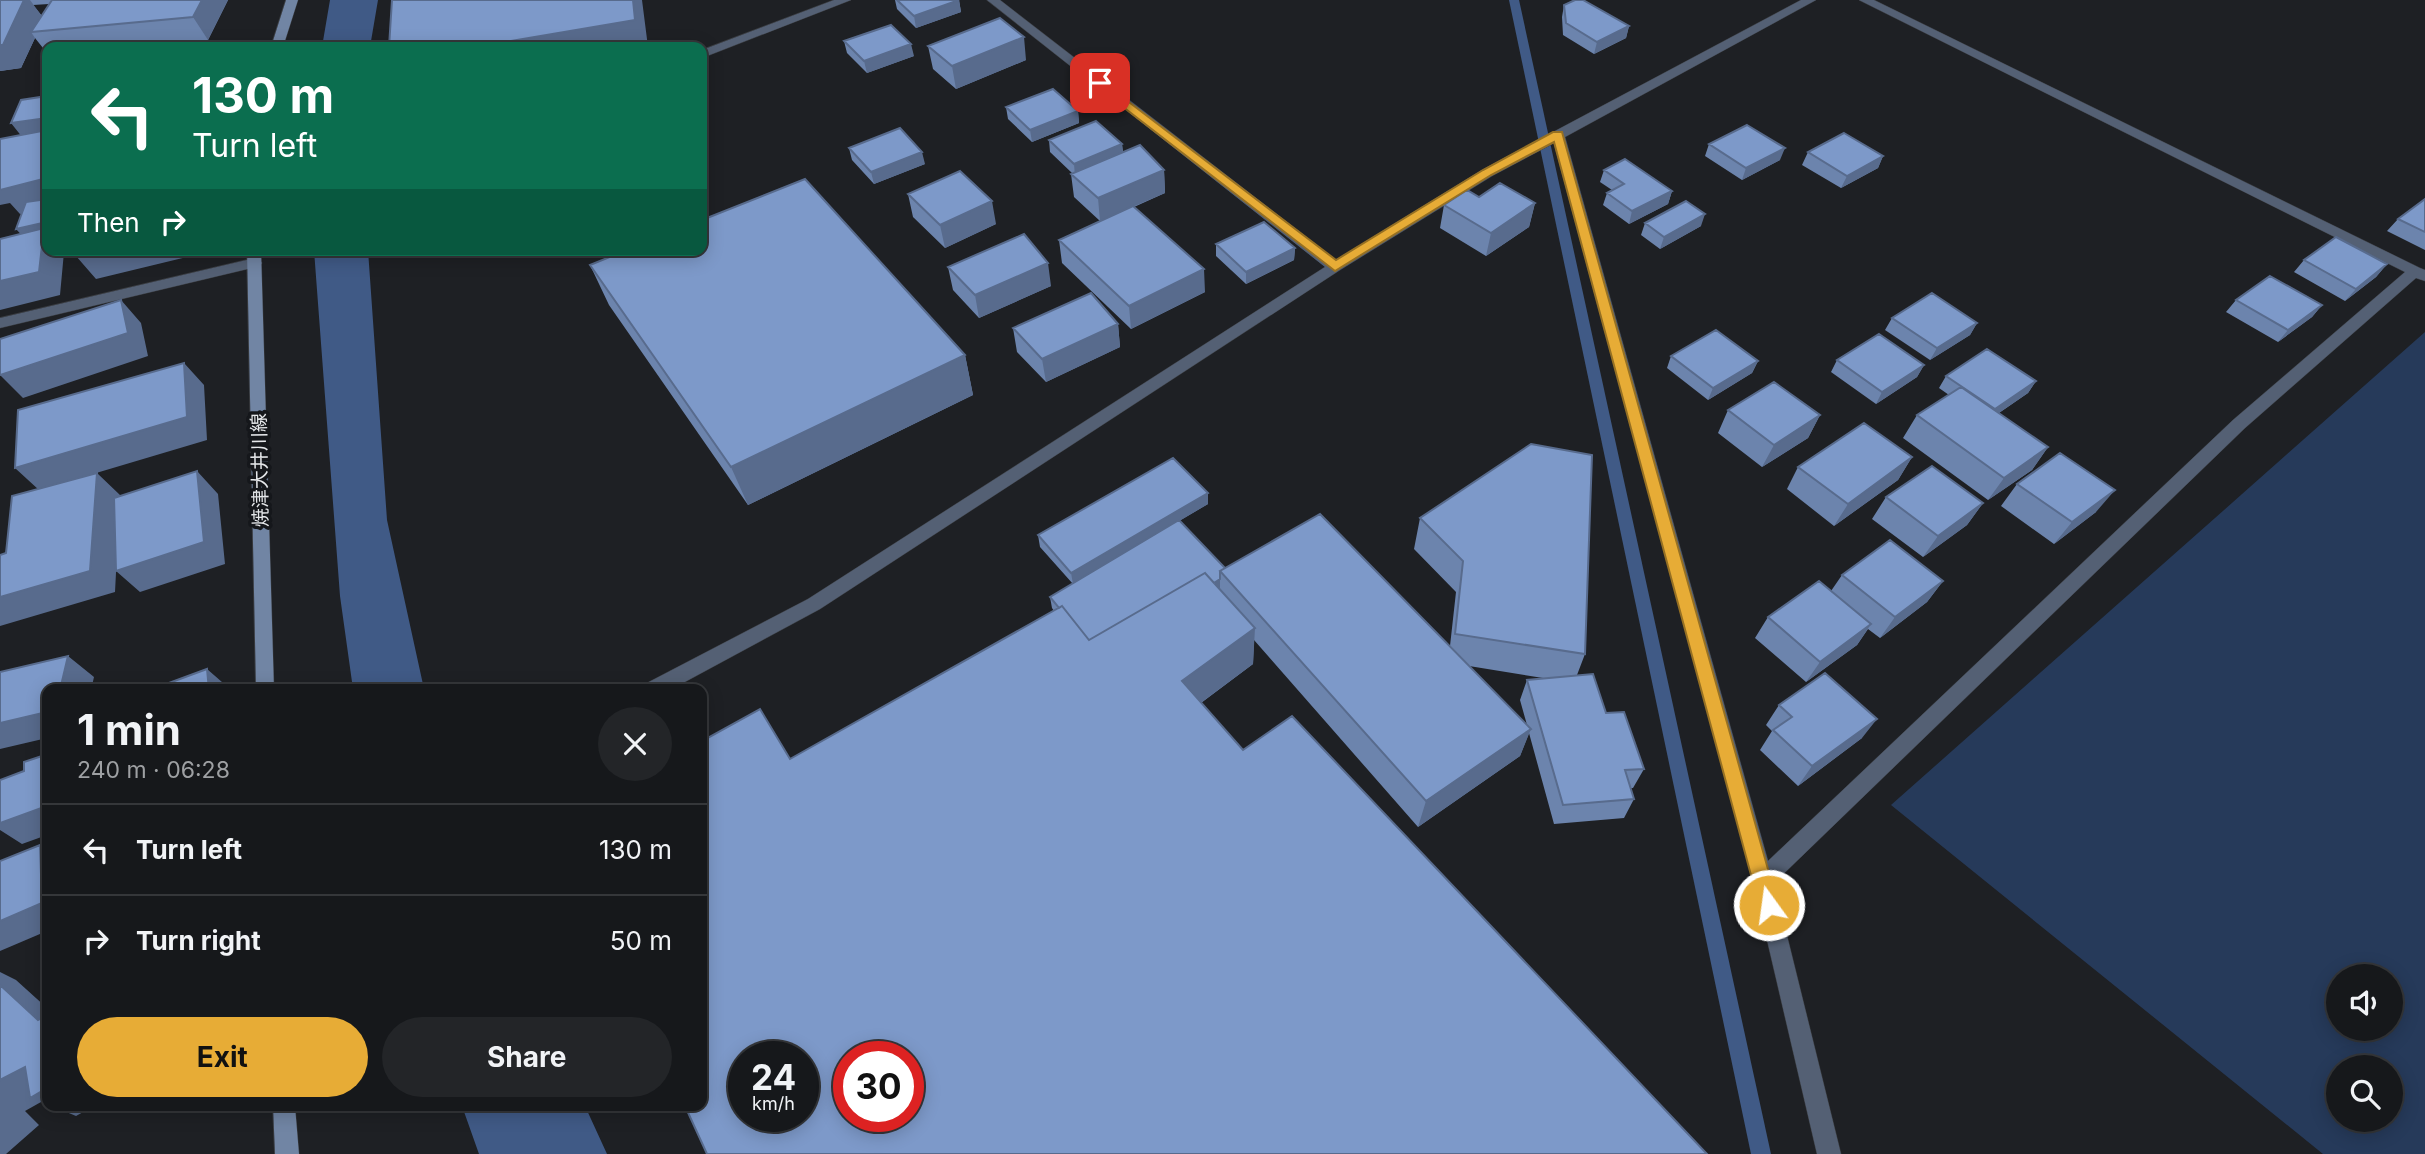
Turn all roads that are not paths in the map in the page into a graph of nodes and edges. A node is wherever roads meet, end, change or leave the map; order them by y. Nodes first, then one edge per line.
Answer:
1 (292, 0) edge
2 (845, 0) edge
3 (993, 0) edge
4 (1810, 0) edge
5 (1865, 0) edge
6 (279, 42) edge
7 (707, 52) edge
8 (1558, 135) junction
9 (255, 256) edge
10 (1335, 267) junction
11 (2420, 273) edge
12 (0, 323) edge
13 (265, 684) edge
14 (663, 684) edge
15 (1763, 880) junction
16 (284, 1111) edge
17 (287, 1154) edge
18 (1829, 1154) edge

1 - 6 main road
2 - 7 street
3 - 10 street
4 - 8 street
5 - 11 street
8 - 10 street
8 - 15 street
9 - 12 street
9 - 13 main road, 焼津大井川線
10 - 14 street
11 - 15 street
15 - 18 street
16 - 17 main road

